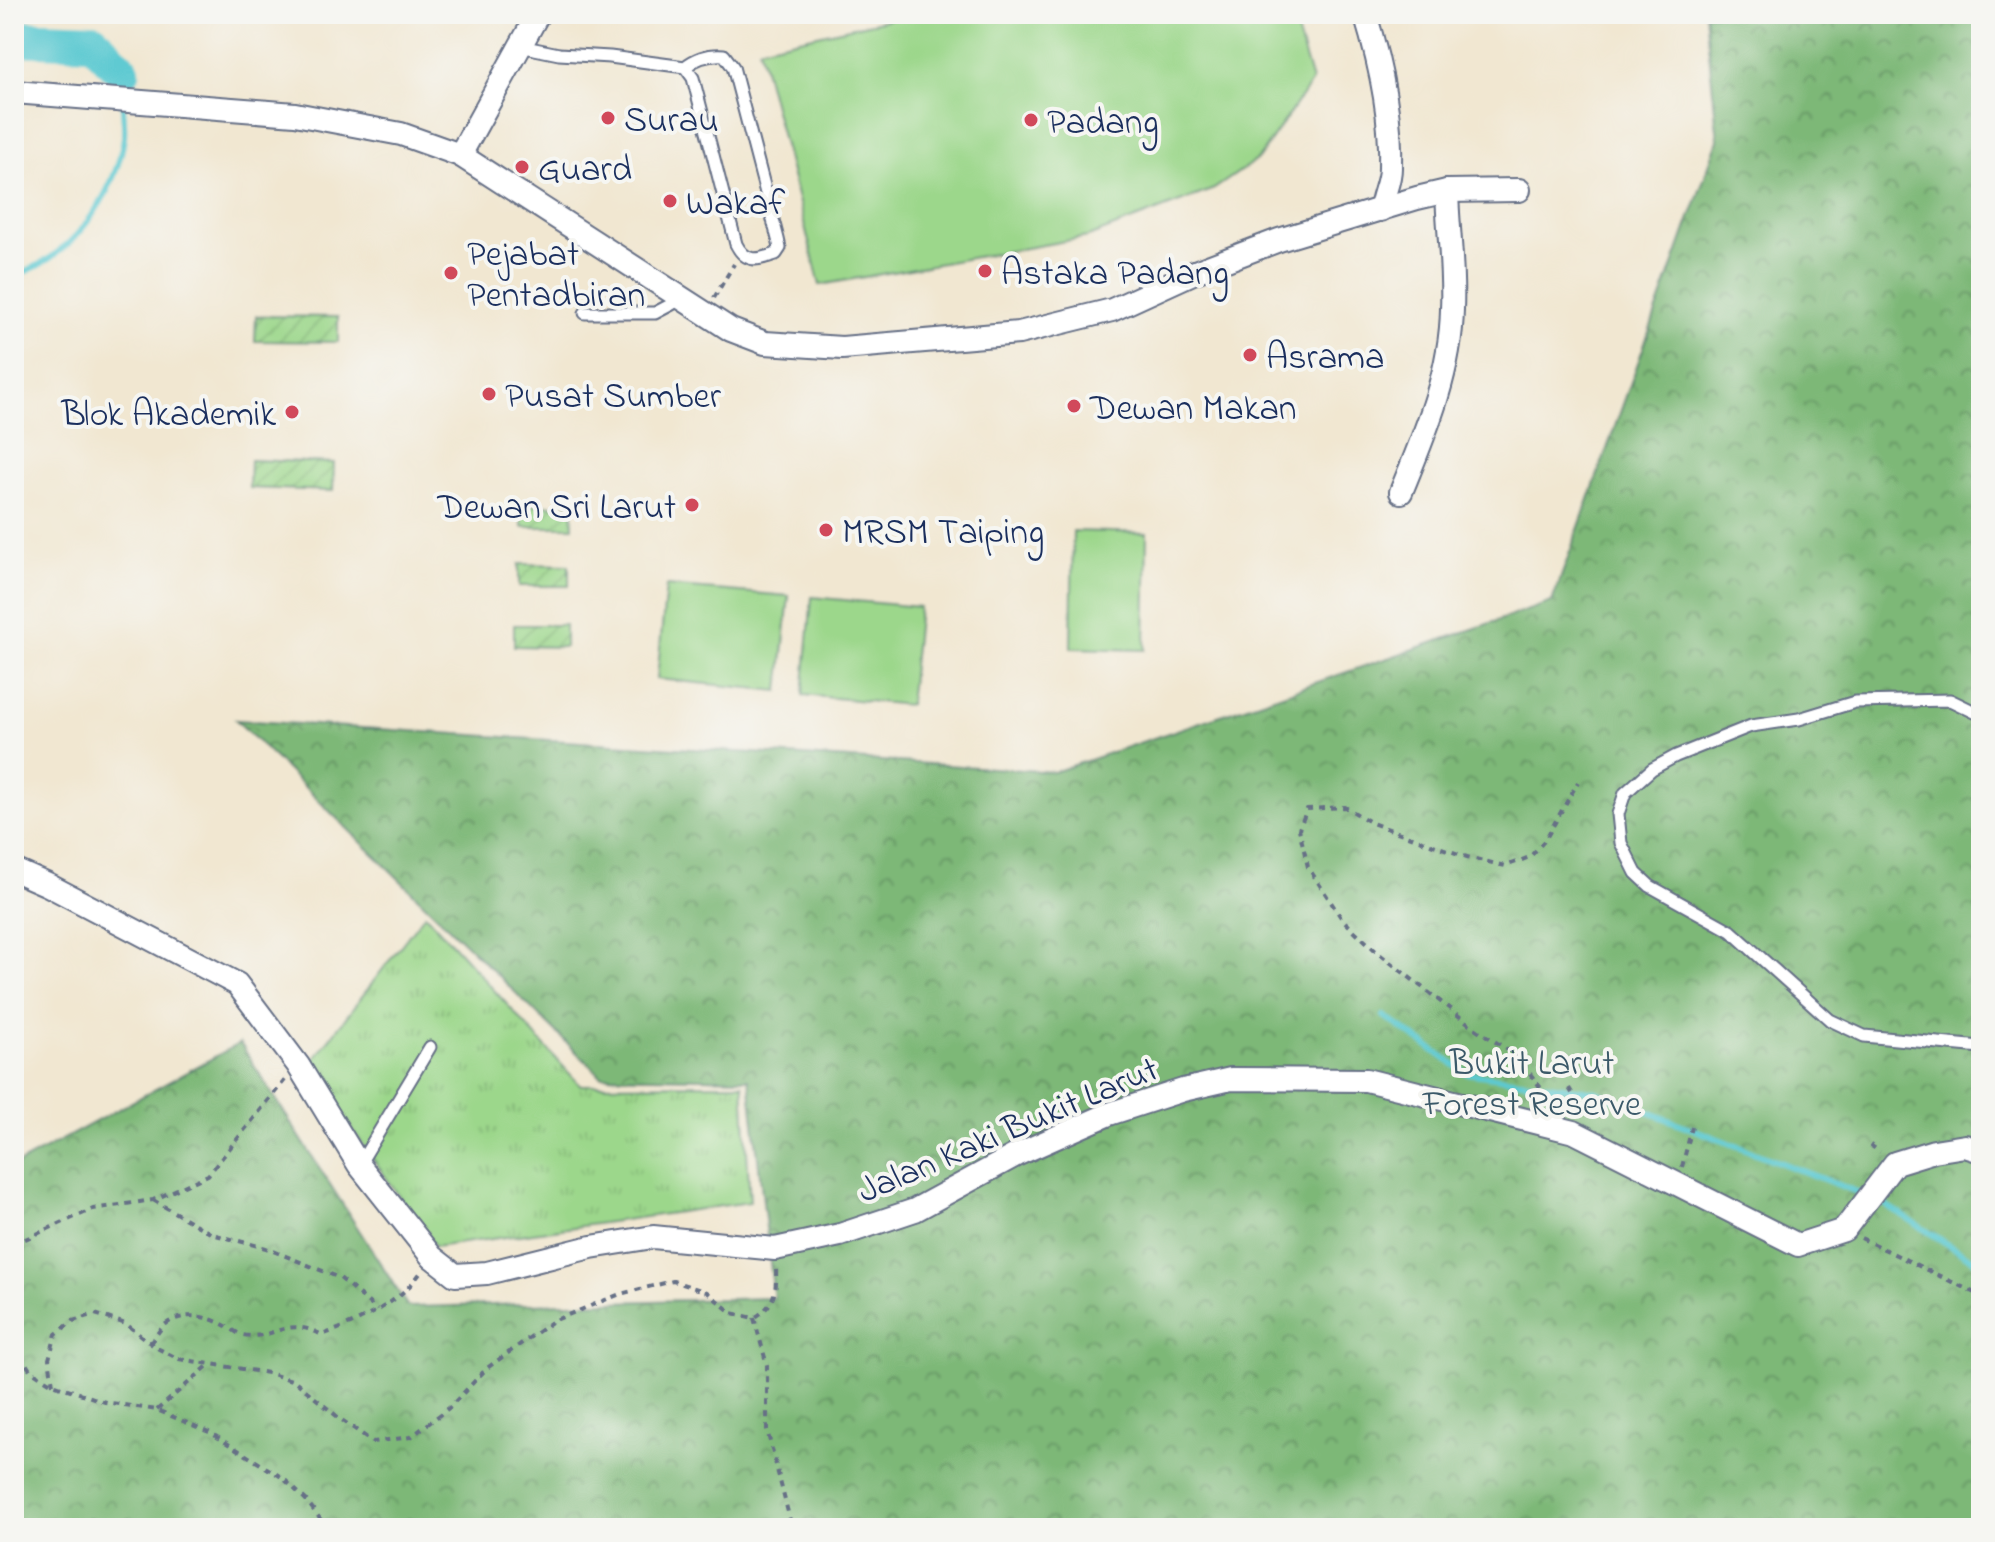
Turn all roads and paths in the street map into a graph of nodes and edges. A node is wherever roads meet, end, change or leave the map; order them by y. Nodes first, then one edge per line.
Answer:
1 (538, 14) edge
2 (1365, 14) edge
3 (520, 46) junction
4 (685, 67) junction
5 (14, 92) edge
6 (460, 155) junction
7 (1519, 190) dead end
8 (1447, 191) junction
9 (1381, 210) junction
10 (741, 254) junction
11 (671, 292) junction
12 (585, 313) dead end
13 (705, 314) junction
14 (1401, 492) dead end
15 (1981, 715) edge
16 (1578, 782) dead end
17 (14, 870) edge
18 (430, 1047) dead end
19 (1981, 1047) edge
20 (298, 1065) junction
21 (1692, 1127) dead end
22 (1574, 1132) junction
23 (1981, 1151) edge
24 (359, 1165) junction
25 (1678, 1185) junction
26 (153, 1200) junction
27 (1844, 1230) junction
28 (14, 1244) edge
29 (775, 1249) junction
30 (432, 1257) junction
31 (1981, 1296) edge
32 (377, 1310) junction
33 (754, 1318) junction
34 (150, 1343) junction
35 (14, 1344) edge
36 (209, 1365) junction
37 (53, 1384) junction
38 (157, 1410) junction
39 (327, 1528) edge
40 (792, 1528) edge

1 - 3 street
2 - 9 street
3 - 4 lane
3 - 6 street
4 - 10 lane
4 - 10 lane
5 - 6 street
6 - 11 street
7 - 8 street
8 - 9 street
8 - 14 street
9 - 13 street
10 - 13 path
11 - 12 lane
11 - 13 street
15 - 19 lane
16 - 22 path
17 - 20 street, Jalan Kaki Bukit Larut
18 - 24 lane
20 - 24 street, Jalan Kaki Bukit Larut
20 - 26 path
21 - 25 path
22 - 25 street, Jalan Kaki Bukit Larut
22 - 29 street, Jalan Kaki Bukit Larut
23 - 27 street
24 - 30 street, Jalan Kaki Bukit Larut
25 - 27 street, Jalan Kaki Bukit Larut
26 - 28 path
26 - 32 path
27 - 31 path
29 - 30 street, Jalan Kaki Bukit Larut
29 - 33 path
30 - 32 path
32 - 34 path
33 - 36 path
33 - 40 path
34 - 36 path
34 - 37 path
35 - 37 path
36 - 38 path
37 - 38 path
38 - 39 path

